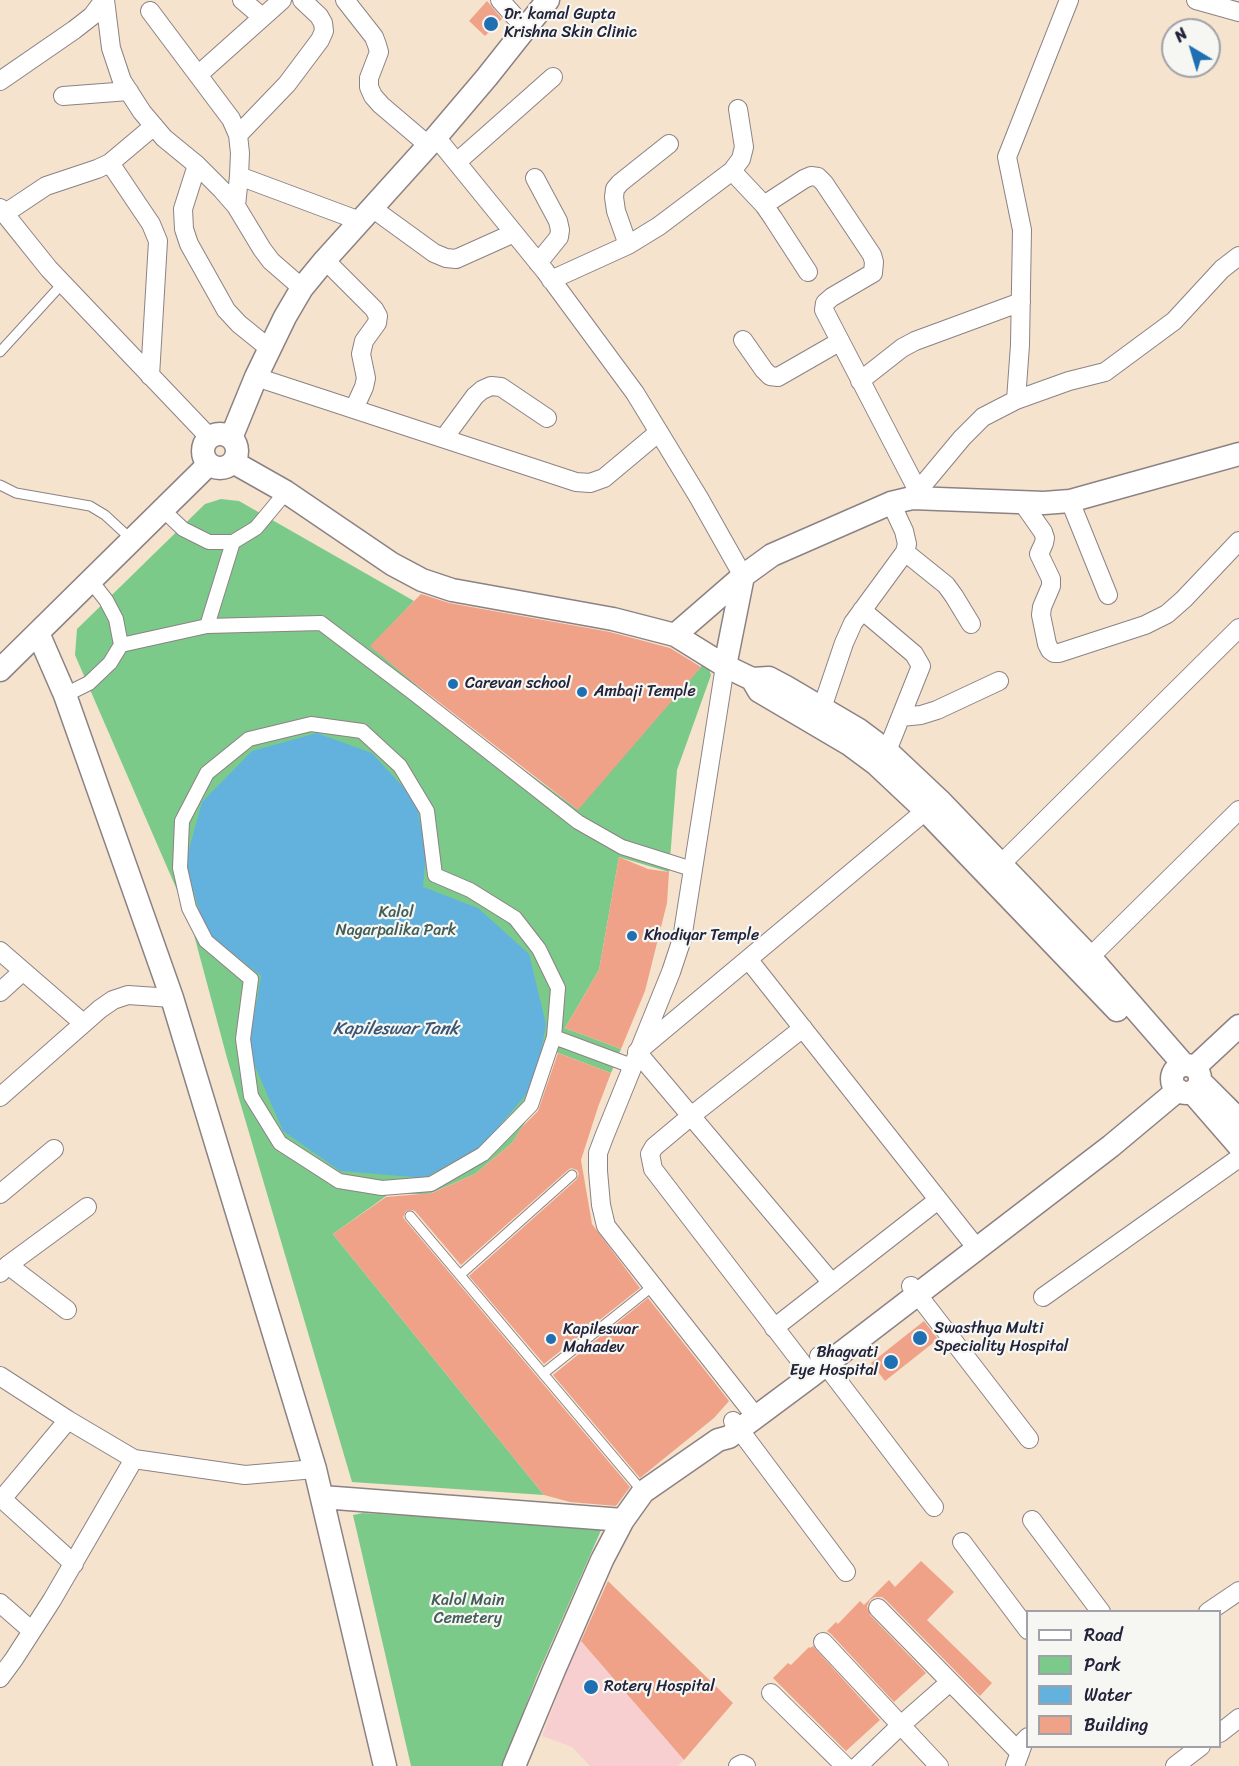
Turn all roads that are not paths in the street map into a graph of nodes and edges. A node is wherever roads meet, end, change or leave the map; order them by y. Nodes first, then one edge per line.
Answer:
1 (105, 0) edge
2 (242, 0) edge
3 (282, 0) edge
4 (302, 0) edge
5 (345, 0) edge
6 (500, 0) edge
7 (548, 0) edge
8 (1069, 0) edge
9 (1196, 0) edge
10 (150, 11) dead end
11 (1239, 12) edge
12 (262, 17) junction
13 (525, 28) junction
14 (198, 75) junction
15 (553, 77) dead end
16 (0, 81) edge
17 (129, 92) junction
18 (63, 96) dead end
19 (738, 109) dead end
20 (154, 126) junction
21 (238, 135) junction
22 (432, 141) junction
23 (669, 144) dead end
24 (457, 162) junction
25 (110, 163) junction
26 (197, 165) junction
27 (732, 171) junction
28 (240, 176) junction
29 (535, 178) dead end
30 (764, 205) junction
31 (236, 206) junction
32 (2, 211) edge
33 (366, 214) junction
34 (514, 233) junction
35 (628, 245) junction
36 (1239, 256) edge
37 (325, 260) junction
38 (538, 263) junction
39 (808, 272) dead end
40 (551, 280) junction
41 (63, 284) junction
42 (302, 288) junction
43 (1021, 302) junction
44 (743, 340) dead end
45 (839, 342) junction
46 (270, 350) junction
47 (0, 352) edge
48 (150, 376) junction
49 (256, 376) junction
50 (860, 381) junction
51 (1016, 400) junction
52 (354, 409) junction
53 (547, 418) dead end
54 (659, 432) junction
55 (221, 438) junction
56 (444, 438) junction
57 (1239, 454) edge
58 (233, 462) junction
59 (209, 464) junction
60 (0, 485) edge
61 (286, 492) junction
62 (907, 497) junction
63 (1070, 501) junction
64 (1022, 502) junction
65 (163, 510) junction
66 (133, 541) junction
67 (1239, 541) edge
68 (233, 542) junction
69 (905, 552) junction
70 (742, 576) junction
71 (91, 581) junction
72 (1108, 595) dead end
73 (862, 610) junction
74 (971, 624) dead end
75 (207, 626) junction
76 (1239, 628) edge
77 (38, 633) junction
78 (675, 635) junction
79 (121, 645) junction
80 (725, 666) junction
81 (0, 670) edge
82 (752, 679) junction
83 (999, 681) dead end
84 (65, 695) junction
85 (822, 708) junction
86 (901, 717) junction
87 (886, 751) junction
88 (932, 806) junction
89 (1239, 810) edge
90 (999, 865) junction
91 (692, 869) junction
92 (0, 951) edge
93 (1090, 957) junction
94 (748, 959) junction
95 (23, 971) junction
96 (0, 992) edge
97 (172, 998) junction
98 (83, 1023) junction
99 (1239, 1026) edge
100 (802, 1028) junction
101 (554, 1037) junction
102 (635, 1059) junction
103 (1185, 1078) junction
104 (0, 1097) edge
105 (691, 1116) junction
106 (1239, 1120) edge
107 (1239, 1146) edge
108 (54, 1149) dead end
109 (1239, 1158) edge
110 (572, 1175) dead end
111 (0, 1194) edge
112 (938, 1200) junction
113 (87, 1207) dead end
114 (410, 1216) dead end
115 (971, 1241) junction
116 (4, 1269) edge
117 (460, 1275) junction
118 (832, 1283) junction
119 (653, 1286) junction
120 (915, 1291) junction
121 (1043, 1297) dead end
122 (67, 1310) dead end
123 (774, 1328) junction
124 (816, 1362) junction
125 (544, 1374) junction
126 (4, 1385) edge
127 (740, 1419) junction
128 (68, 1420) junction
129 (1029, 1439) dead end
130 (134, 1459) junction
131 (315, 1468) junction
132 (643, 1492) junction
133 (322, 1497) junction
134 (1, 1498) edge
135 (934, 1508) dead end
136 (623, 1520) junction
137 (1032, 1520) dead end
138 (962, 1542) dead end
139 (74, 1564) junction
140 (846, 1572) dead end
141 (1239, 1591) edge
142 (0, 1603) edge
143 (878, 1608) dead end
144 (1100, 1610) edge
145 (1210, 1610) edge
146 (1026, 1627) edge
147 (32, 1631) junction
148 (823, 1642) dead end
149 (0, 1678) edge
150 (950, 1682) junction
151 (771, 1693) dead end
152 (1239, 1718) edge
153 (901, 1725) junction
154 (1221, 1731) edge
155 (1198, 1748) edge
156 (1021, 1752) edge
157 (385, 1766) edge
158 (514, 1766) edge
159 (738, 1766) edge
160 (746, 1766) edge
161 (844, 1766) edge
162 (858, 1766) edge
163 (939, 1766) edge
164 (1175, 1766) edge

1 - 16 street
1 - 17 street
2 - 12 street
3 - 12 street
4 - 21 street
5 - 22 street
6 - 13 street
7 - 13 street
8 - 43 street
9 - 11 street
10 - 14 street
12 - 14 street
13 - 22 street
14 - 21 street
15 - 24 street
17 - 18 street
17 - 20 street
19 - 27 street
20 - 25 street
20 - 26 street
21 - 28 street
22 - 24 street
22 - 33 street
23 - 35 street
24 - 34 street
25 - 32 street
25 - 48 street
26 - 31 street
26 - 46 street
27 - 30 street
27 - 35 street
28 - 31 street
28 - 33 street
29 - 38 street
30 - 39 street
30 - 45 street
31 - 42 street
32 - 41 street
33 - 34 street
33 - 37 street
34 - 38 street
35 - 40 street
36 - 51 street
37 - 42 street
37 - 52 street
38 - 40 street
40 - 54 street
41 - 47 lane
41 - 48 street
42 - 46 street
43 - 50 street
43 - 51 street
44 - 45 street
45 - 50 street
46 - 49 street
48 - 55 street
49 - 52 street
49 - 55 street
50 - 62 street
51 - 62 street
52 - 56 street
53 - 56 street
54 - 56 street
54 - 70 street
55 - 58 street
55 - 59 street
57 - 63 street
58 - 59 street
58 - 61 street
59 - 65 street
60 - 66 lane
61 - 68 street
61 - 78 street
62 - 64 street
62 - 69 street
62 - 70 street
63 - 64 street
63 - 72 street
64 - 67 street
65 - 66 street
65 - 68 street
66 - 71 street
68 - 75 street
69 - 73 street
69 - 74 street
70 - 78 street
70 - 80 street
71 - 77 street
71 - 79 street
73 - 85 street
73 - 86 street
75 - 79 street
75 - 91 street
76 - 90 street
77 - 81 street
77 - 84 street
78 - 80 street
79 - 84 street
80 - 82 street
80 - 91 street
82 - 85 street
82 - 88 street
83 - 86 street
84 - 97 street
85 - 87 street
86 - 87 street
87 - 88 street
88 - 90 street
88 - 94 street
88 - 103 street
89 - 93 street
90 - 93 street
91 - 102 street
92 - 95 street
93 - 103 street
94 - 100 street
94 - 102 street
95 - 96 street
95 - 98 street
97 - 98 street
97 - 131 street
98 - 104 street
99 - 103 street
100 - 105 street
100 - 112 street
101 - 101 street
101 - 102 street
102 - 105 street
102 - 119 street
103 - 106 street
103 - 107 street
103 - 115 street
103 - 120 street
105 - 118 street
105 - 123 street
108 - 111 street
109 - 121 street
110 - 117 lane
112 - 115 street
112 - 118 street
113 - 116 street
114 - 117 lane
115 - 120 street
116 - 122 street
117 - 125 lane
118 - 123 street
119 - 125 lane
119 - 127 street
120 - 124 street
120 - 129 street
123 - 124 street
124 - 127 street
124 - 135 street
125 - 132 lane
126 - 128 street
127 - 132 street
127 - 140 street
128 - 130 street
128 - 134 street
130 - 131 street
130 - 139 street
131 - 133 street
132 - 136 street
133 - 136 street
133 - 157 street
134 - 139 street
136 - 158 street
137 - 144 street
138 - 146 street
139 - 147 street
141 - 145 street
142 - 147 street
143 - 150 street
147 - 149 street
148 - 153 street
150 - 153 street
150 - 156 street
151 - 161 street
152 - 154 street
153 - 162 street
153 - 163 street
155 - 164 street
159 - 160 street

